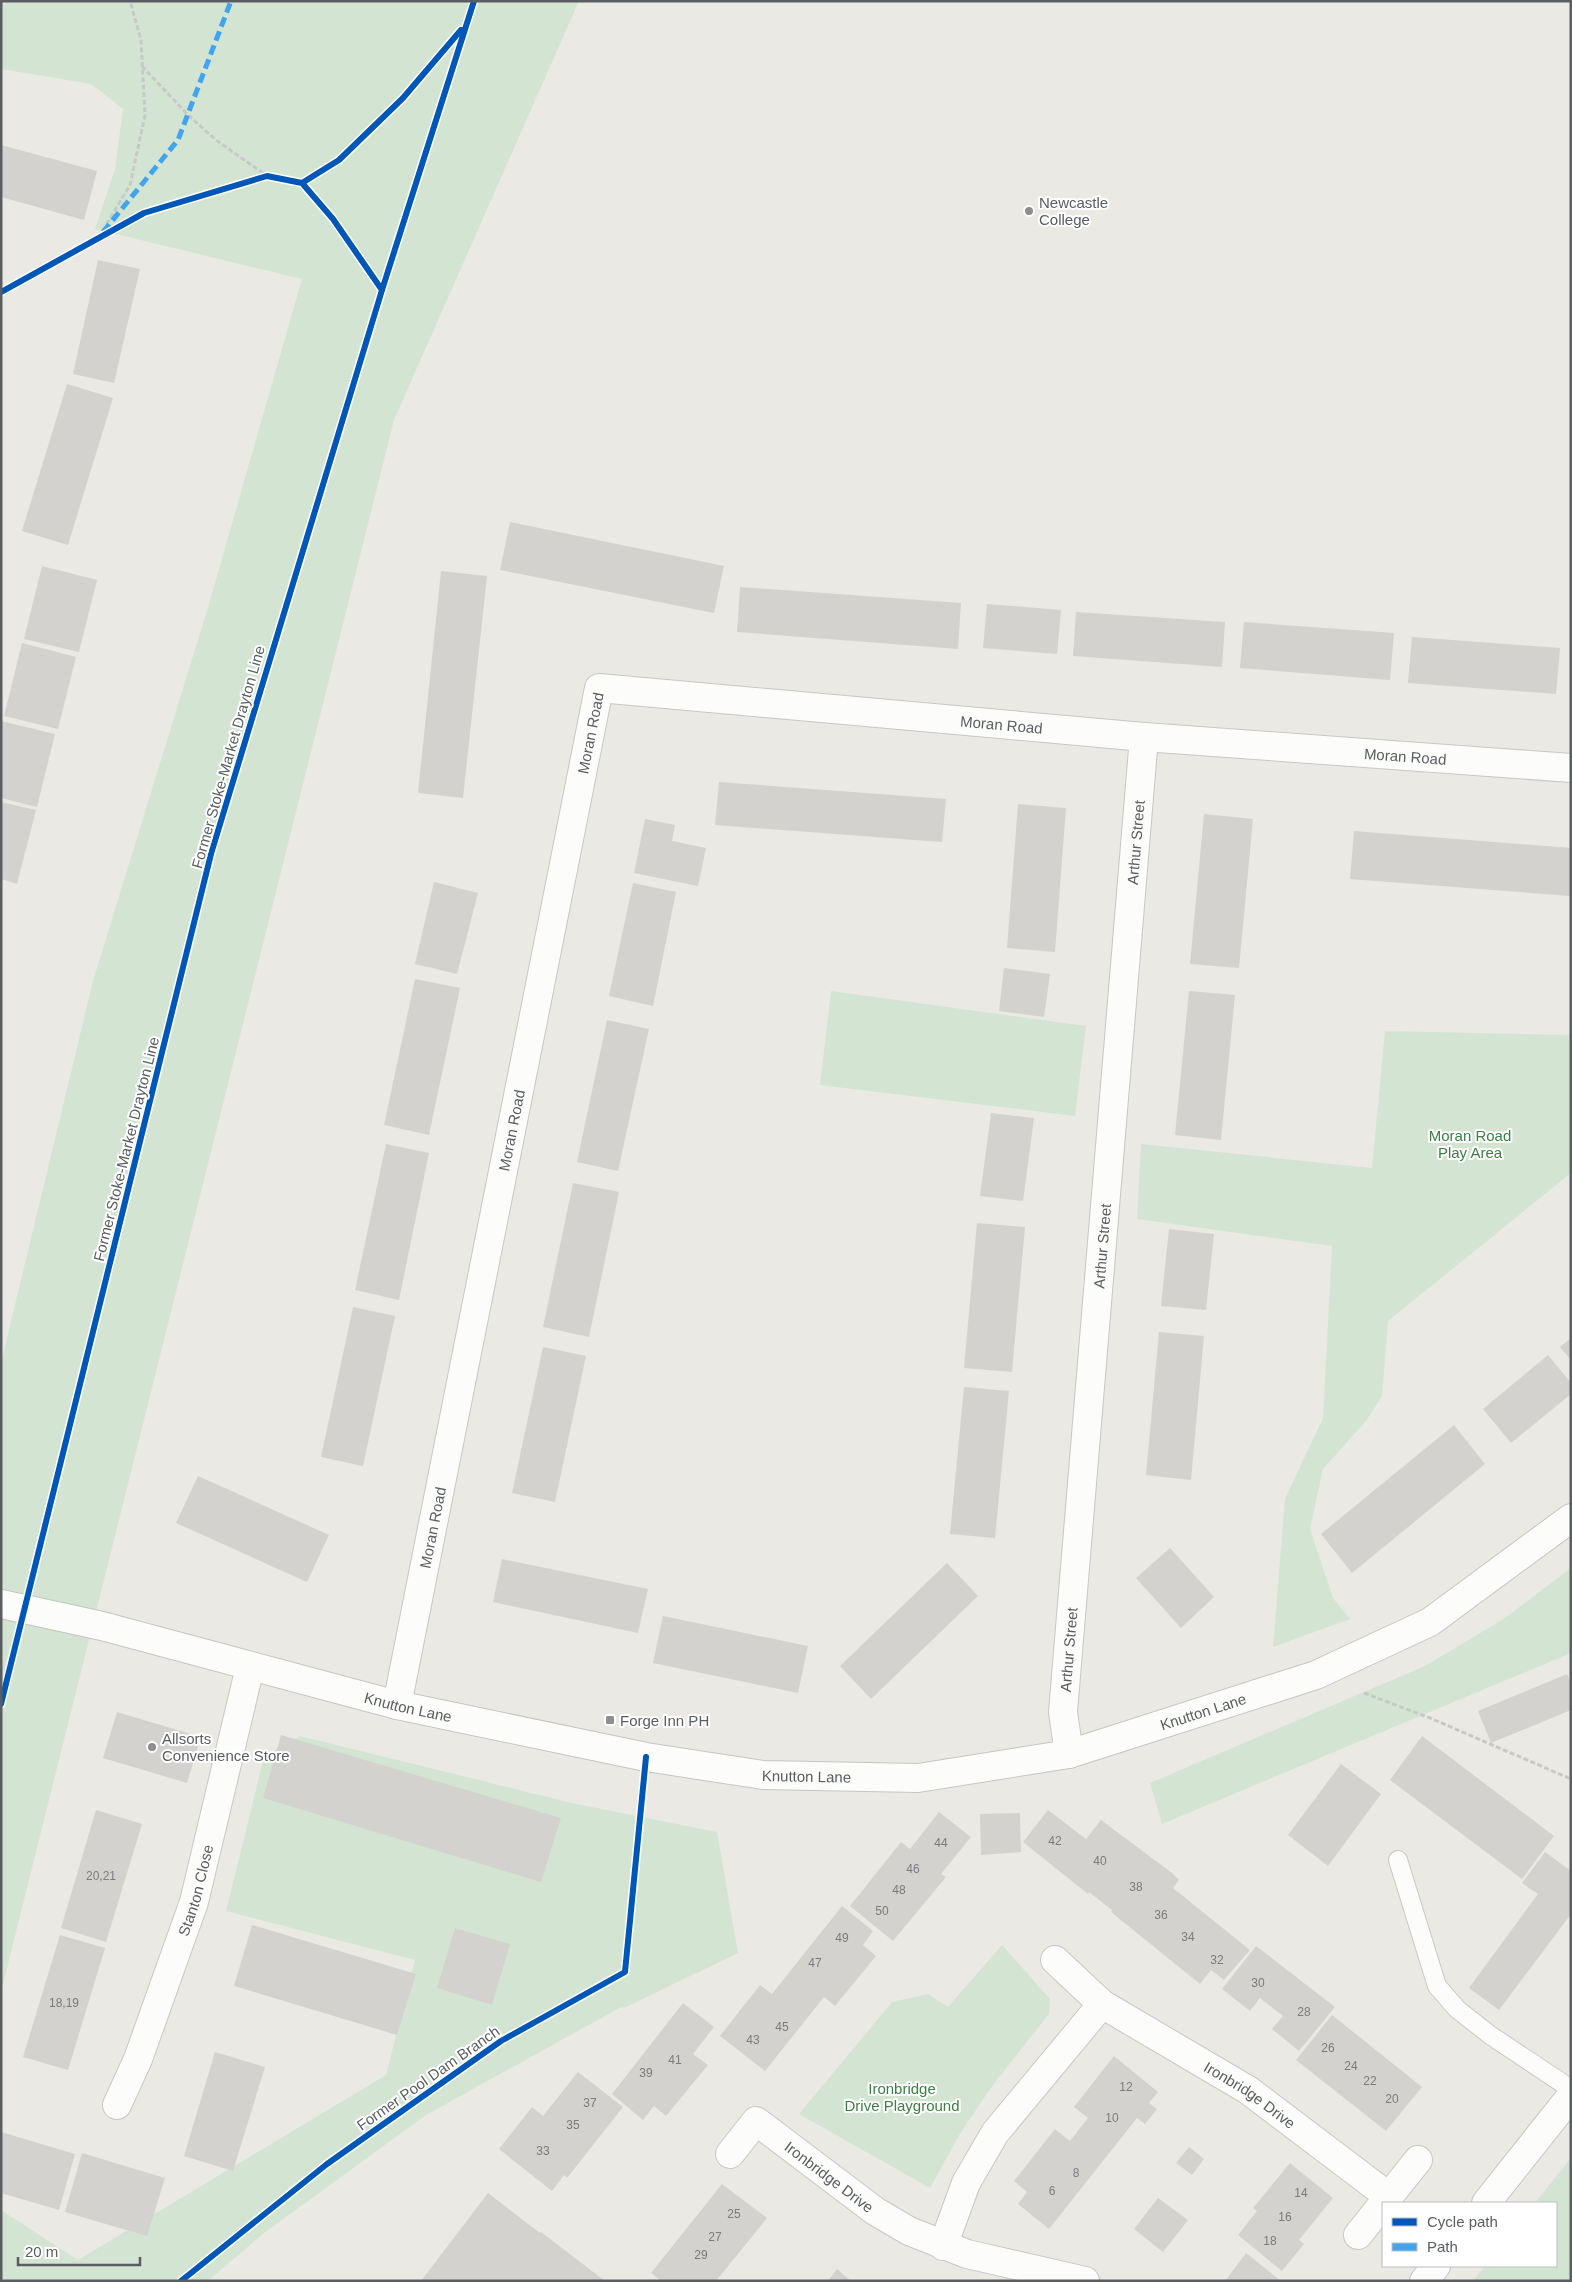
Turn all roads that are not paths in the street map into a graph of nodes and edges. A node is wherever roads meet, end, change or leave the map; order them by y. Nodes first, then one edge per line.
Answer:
1 (1144, 737) junction
2 (1571, 768) edge
3 (1571, 1518) edge
4 (1, 1604) edge
5 (250, 1667) junction
6 (397, 1705) junction
7 (1069, 1754) junction
8 (1398, 1860) dead end
9 (1055, 1960) dead end
10 (1102, 2004) junction
11 (1571, 2089) edge
12 (1571, 2096) edge
13 (117, 2105) dead end
14 (730, 2154) dead end
15 (1418, 2160) dead end
16 (1388, 2196) junction
17 (1383, 2202) edge
18 (1487, 2202) edge
19 (1382, 2204) edge
20 (1358, 2235) dead end
21 (943, 2246) junction
22 (1435, 2267) edge
23 (1084, 2281) edge
24 (1424, 2281) edge

1 - 2 street, Moran Road
1 - 6 street, Moran Road
1 - 7 street, Arthur Street
3 - 7 street, Knutton Lane
4 - 5 street, Knutton Lane
5 - 6 street, Knutton Lane
5 - 13 street, Stanton Close
6 - 7 street, Knutton Lane
8 - 11 lane
9 - 10 street, Ironbridge Drive
10 - 16 street, Ironbridge Drive
10 - 21 street
12 - 18 street
14 - 21 street, Ironbridge Drive
15 - 16 street
16 - 17 street
19 - 20 street
21 - 23 street, Ironbridge Drive
22 - 24 street

